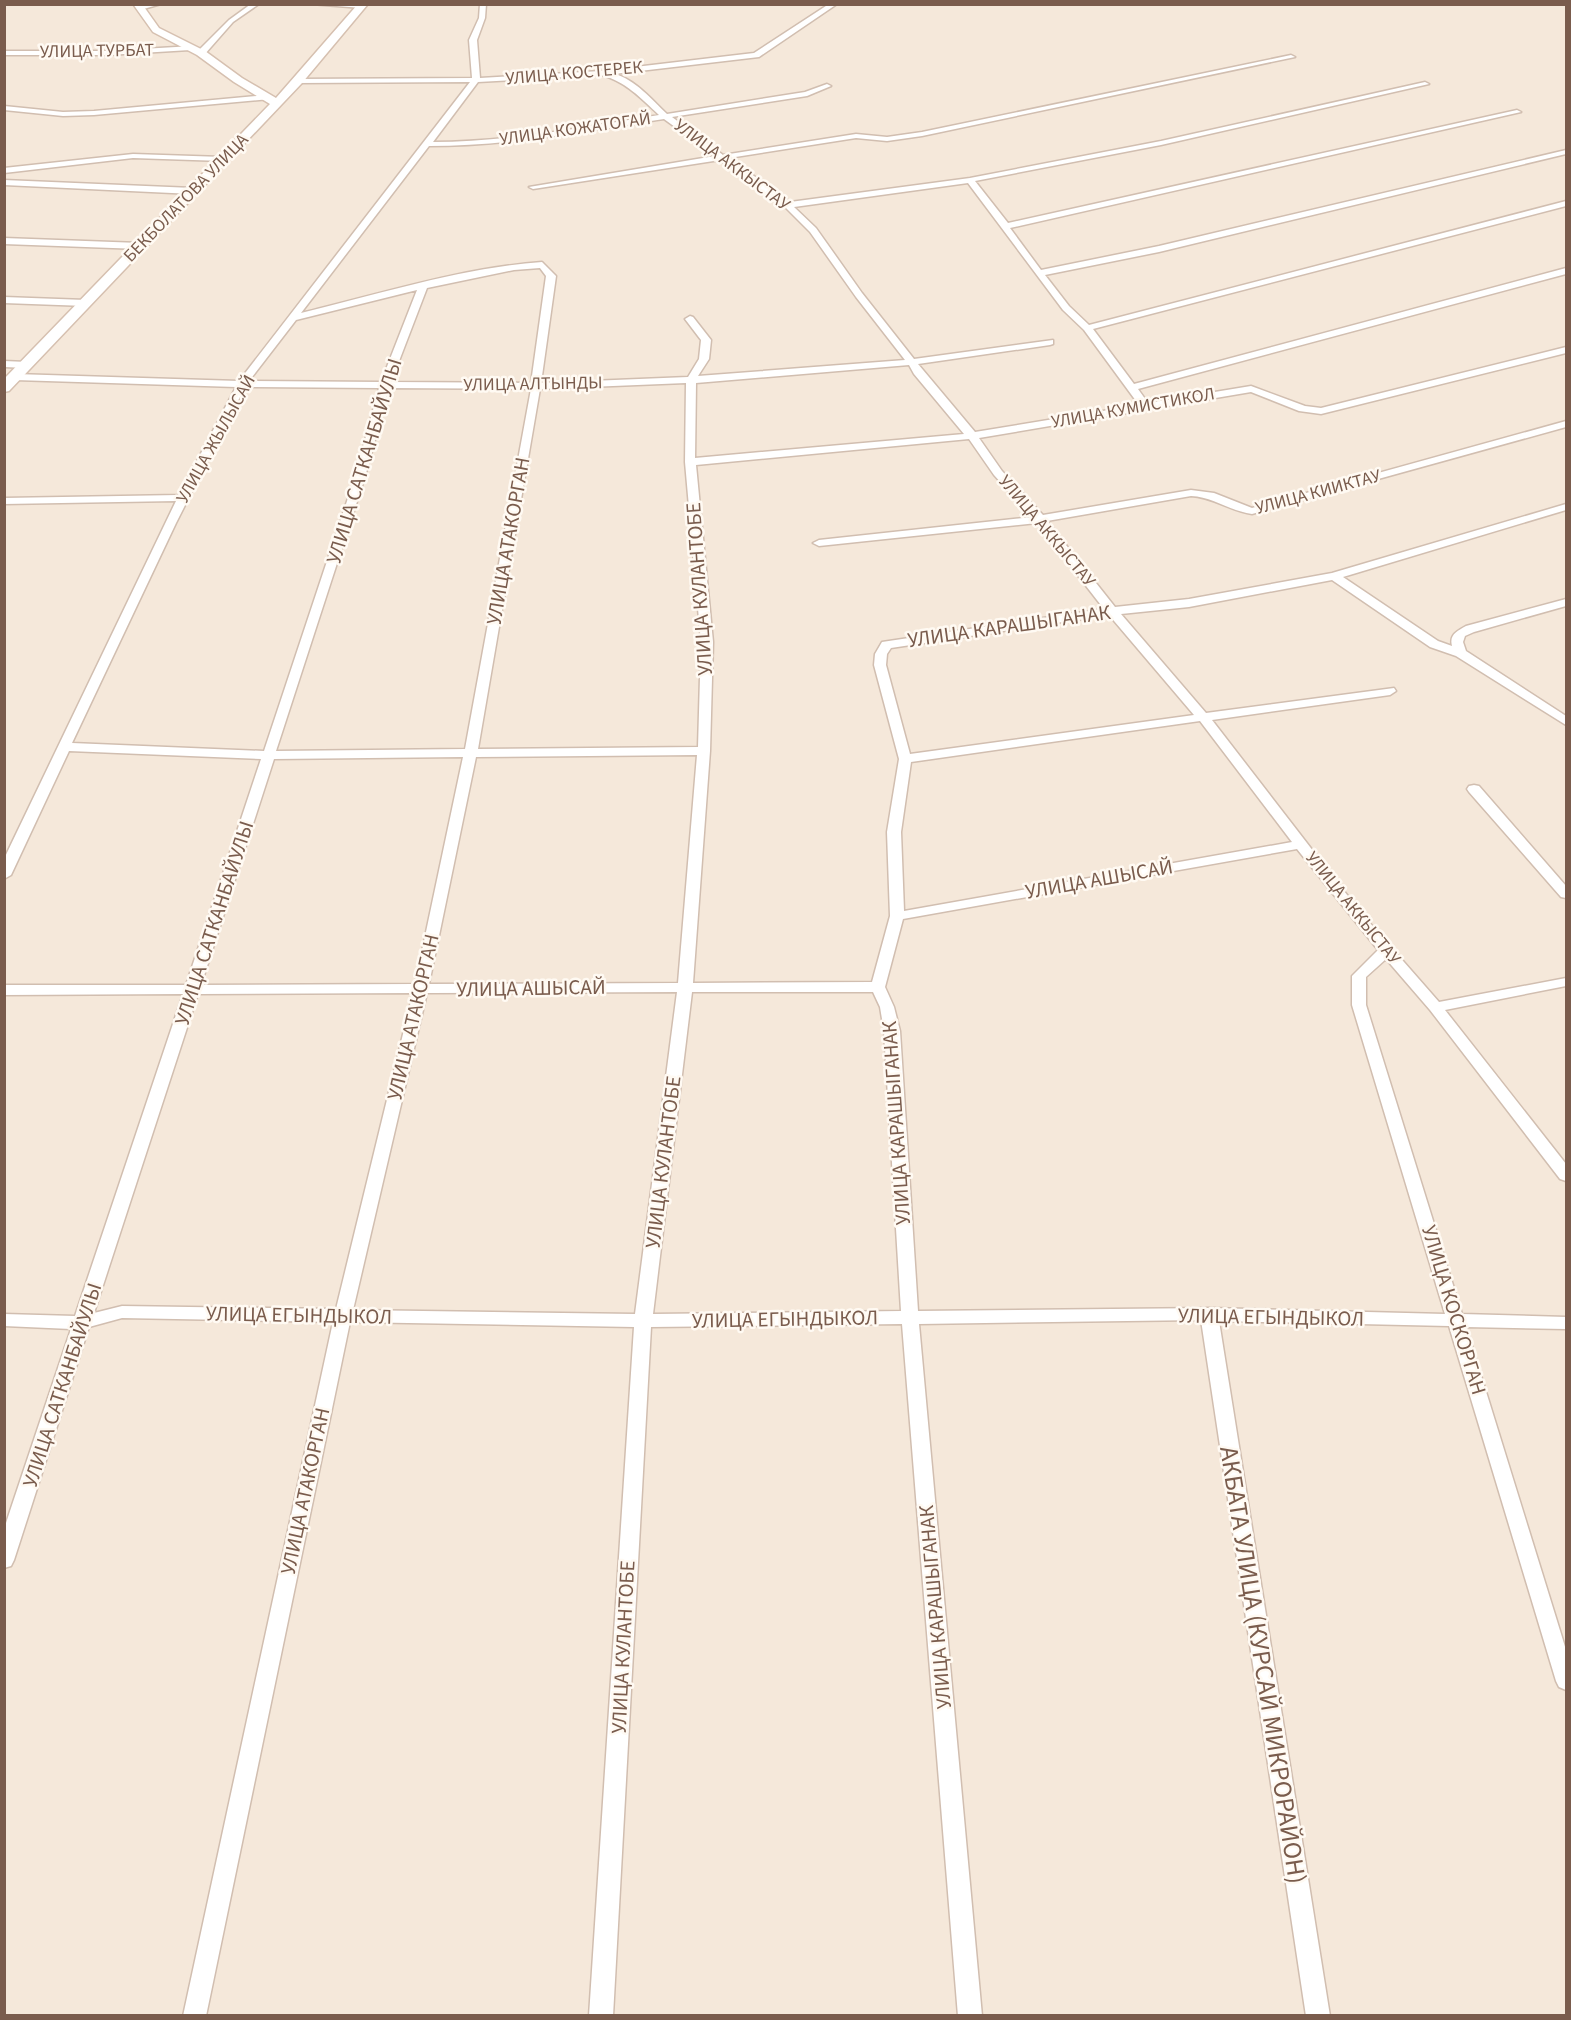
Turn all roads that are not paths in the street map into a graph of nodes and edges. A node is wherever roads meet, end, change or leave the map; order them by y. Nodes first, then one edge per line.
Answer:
1 (158, 4) edge
2 (256, 4) edge
3 (314, 4) edge
4 (483, 4) edge
5 (834, 4) edge
6 (363, 5) edge
7 (139, 6) edge
8 (190, 48) junction
9 (4, 53) edge
10 (201, 54) junction
11 (1291, 57) dead end
12 (601, 73) junction
13 (476, 80) junction
14 (298, 81) junction
15 (1425, 84) dead end
16 (827, 86) dead end
17 (272, 100) junction
18 (4, 108) edge
19 (1517, 112) dead end
20 (665, 116) junction
21 (428, 144) junction
22 (1566, 152) edge
23 (724, 156) junction
24 (224, 159) junction
25 (5, 171) edge
26 (970, 180) junction
27 (4, 182) edge
28 (533, 187) dead end
29 (193, 191) junction
30 (1566, 204) edge
31 (788, 205) junction
32 (1006, 226) junction
33 (4, 242) edge
34 (140, 246) junction
35 (1566, 271) edge
36 (1040, 273) junction
37 (423, 286) junction
38 (4, 300) edge
39 (86, 303) junction
40 (294, 318) junction
41 (690, 319) dead end
42 (1087, 328) junction
43 (1050, 342) dead end
44 (1566, 350) edge
45 (912, 362) junction
46 (4, 364) edge
47 (27, 365) junction
48 (15, 377) junction
49 (691, 380) junction
50 (242, 384) junction
51 (385, 385) junction
52 (536, 386) junction
53 (4, 388) edge
54 (1131, 388) junction
55 (1145, 406) junction
56 (1566, 424) edge
57 (972, 436) junction
58 (690, 462) junction
59 (183, 498) junction
60 (4, 501) edge
61 (1566, 507) edge
62 (1040, 519) junction
63 (819, 543) dead end
64 (1334, 576) junction
65 (1566, 602) edge
66 (1112, 611) junction
67 (1460, 653) junction
68 (1390, 692) dead end
69 (1203, 717) junction
70 (1566, 721) edge
71 (65, 747) junction
72 (704, 751) junction
73 (471, 752) junction
74 (269, 755) junction
75 (905, 759) junction
76 (1474, 789) dead end
77 (1301, 844) junction
78 (4, 875) edge
79 (1566, 894) edge
80 (897, 916) junction
81 (1387, 950) junction
82 (1566, 982) edge
83 (685, 986) junction
84 (878, 987) junction
85 (194, 988) junction
86 (421, 989) junction
87 (4, 990) edge
88 (1435, 1007) junction
89 (1566, 1175) edge
90 (1209, 1314) junction
91 (343, 1316) junction
92 (910, 1317) junction
93 (4, 1320) edge
94 (643, 1321) junction
95 (1458, 1322) junction
96 (82, 1323) junction
97 (1566, 1323) edge
98 (4, 1560) edge
99 (1566, 1681) edge
100 (194, 2016) edge
101 (601, 2016) edge
102 (970, 2016) edge
103 (1318, 2016) edge

1 - 7 street
2 - 10 street
3 - 6 street
4 - 13 street
5 - 12 street, УЛИЦА КОСТЕРЕК
6 - 14 street, БЕКБОЛАТОВА УЛИЦА
7 - 8 street
8 - 9 street, УЛИЦА ТУРБАТ
8 - 10 street
10 - 17 street
11 - 23 street
12 - 13 street, УЛИЦА КОСТЕРЕК
12 - 20 street, УЛИЦА АККЫСТАУ
13 - 14 street, УЛИЦА КОСТЕРЕК
13 - 21 street, УЛИЦА ЖЫЛЫСАЙ
14 - 17 street, БЕКБОЛАТОВА УЛИЦА
15 - 26 street
16 - 20 street, УЛИЦА КОЖАТОГАЙ
17 - 18 street
17 - 24 street, БЕКБОЛАТОВА УЛИЦА
19 - 32 street
20 - 21 street, УЛИЦА КОЖАТОГАЙ
20 - 23 street, УЛИЦА АККЫСТАУ
21 - 40 street, УЛИЦА ЖЫЛЫСАЙ
22 - 36 street
23 - 28 street
23 - 31 street, УЛИЦА АККЫСТАУ
24 - 25 street
24 - 29 street, БЕКБОЛАТОВА УЛИЦА
26 - 31 street
26 - 32 street
27 - 29 street
29 - 34 street, БЕКБОЛАТОВА УЛИЦА
30 - 42 street
31 - 45 street, УЛИЦА АККЫСТАУ
32 - 36 street
33 - 34 street
34 - 39 street, БЕКБОЛАТОВА УЛИЦА
35 - 54 street
36 - 42 street
37 - 40 street, УЛИЦА АТАКОРГАН
37 - 51 street, УЛИЦА САТКАНБАЙУЛЫ
37 - 52 street, УЛИЦА АТАКОРГАН
38 - 39 street
39 - 47 street, БЕКБОЛАТОВА УЛИЦА
40 - 50 street, УЛИЦА ЖЫЛЫСАЙ
41 - 49 street, УЛИЦА КУЛАНТОБЕ
42 - 54 street
43 - 45 street, УЛИЦА АЛТЫНДЫ
44 - 55 street, УЛИЦА КУМИСТИКОЛ
45 - 49 street, УЛИЦА АЛТЫНДЫ
45 - 57 street, УЛИЦА АККЫСТАУ
46 - 47 street
47 - 48 street, БЕКБОЛАТОВА УЛИЦА
48 - 50 street, УЛИЦА АЛТЫНДЫ
48 - 53 street, БЕКБОЛАТОВА УЛИЦА
49 - 52 street, УЛИЦА АЛТЫНДЫ
49 - 58 street, УЛИЦА КУЛАНТОБЕ
50 - 51 street, УЛИЦА АЛТЫНДЫ
50 - 59 street, УЛИЦА ЖЫЛЫСАЙ
51 - 52 street, УЛИЦА АЛТЫНДЫ
51 - 74 street, УЛИЦА САТКАНБАЙУЛЫ
52 - 73 street, УЛИЦА АТАКОРГАН
54 - 55 street
55 - 57 street, УЛИЦА КУМИСТИКОЛ
56 - 62 street, УЛИЦА КИИКТАУ
57 - 58 street, УЛИЦА КУМИСТИКОЛ
57 - 62 street, УЛИЦА АККЫСТАУ
58 - 72 street, УЛИЦА КУЛАНТОБЕ
59 - 60 street
59 - 71 street, УЛИЦА ЖЫЛЫСАЙ
61 - 64 street, УЛИЦА КАРАШЫГАНАК
62 - 63 street, УЛИЦА КИИКТАУ
62 - 66 street, УЛИЦА АККЫСТАУ
64 - 66 street, УЛИЦА КАРАШЫГАНАК
64 - 67 street
65 - 67 street
66 - 69 street, УЛИЦА АККЫСТАУ
66 - 75 street, УЛИЦА КАРАШЫГАНАК
67 - 70 street
68 - 69 street
69 - 75 street
69 - 77 street, УЛИЦА АККЫСТАУ
71 - 74 street
71 - 78 street, УЛИЦА ЖЫЛЫСАЙ
72 - 73 street
72 - 83 street, УЛИЦА КУЛАНТОБЕ
73 - 74 street
73 - 86 street, УЛИЦА АТАКОРГАН
74 - 85 street, УЛИЦА САТКАНБАЙУЛЫ
75 - 80 street, УЛИЦА КАРАШЫГАНАК
76 - 79 street
77 - 80 street, УЛИЦА АШЫСАЙ
77 - 81 street, УЛИЦА АККЫСТАУ
80 - 84 street, УЛИЦА КАРАШЫГАНАК
81 - 88 street, УЛИЦА АККЫСТАУ
81 - 95 street, УЛИЦА КОСКОРГАН
82 - 88 street
83 - 84 street, УЛИЦА АШЫСАЙ
83 - 86 street, УЛИЦА АШЫСАЙ
83 - 94 street, УЛИЦА КУЛАНТОБЕ
84 - 92 street, УЛИЦА КАРАШЫГАНАК
85 - 86 street, УЛИЦА АШЫСАЙ
85 - 87 street, УЛИЦА АШЫСАЙ
85 - 96 street, УЛИЦА САТКАНБАЙУЛЫ
86 - 91 street, УЛИЦА АТАКОРГАН
88 - 89 street, УЛИЦА АККЫСТАУ
90 - 92 street, УЛИЦА ЕГЫНДЫКОЛ
90 - 95 street, УЛИЦА ЕГЫНДЫКОЛ
90 - 103 street, АКБАТА УЛИЦА (КУРСАЙ МИКРОРАЙОН)
91 - 94 street, УЛИЦА ЕГЫНДЫКОЛ
91 - 96 street, УЛИЦА ЕГЫНДЫКОЛ
91 - 100 street, УЛИЦА АТАКОРГАН
92 - 94 street, УЛИЦА ЕГЫНДЫКОЛ
92 - 102 street, УЛИЦА КАРАШЫГАНАК
93 - 96 street, УЛИЦА ЕГЫНДЫКОЛ
94 - 101 street, УЛИЦА КУЛАНТОБЕ
95 - 97 street, УЛИЦА ЕГЫНДЫКОЛ
95 - 99 street, УЛИЦА КОСКОРГАН
96 - 98 street, УЛИЦА САТКАНБАЙУЛЫ

